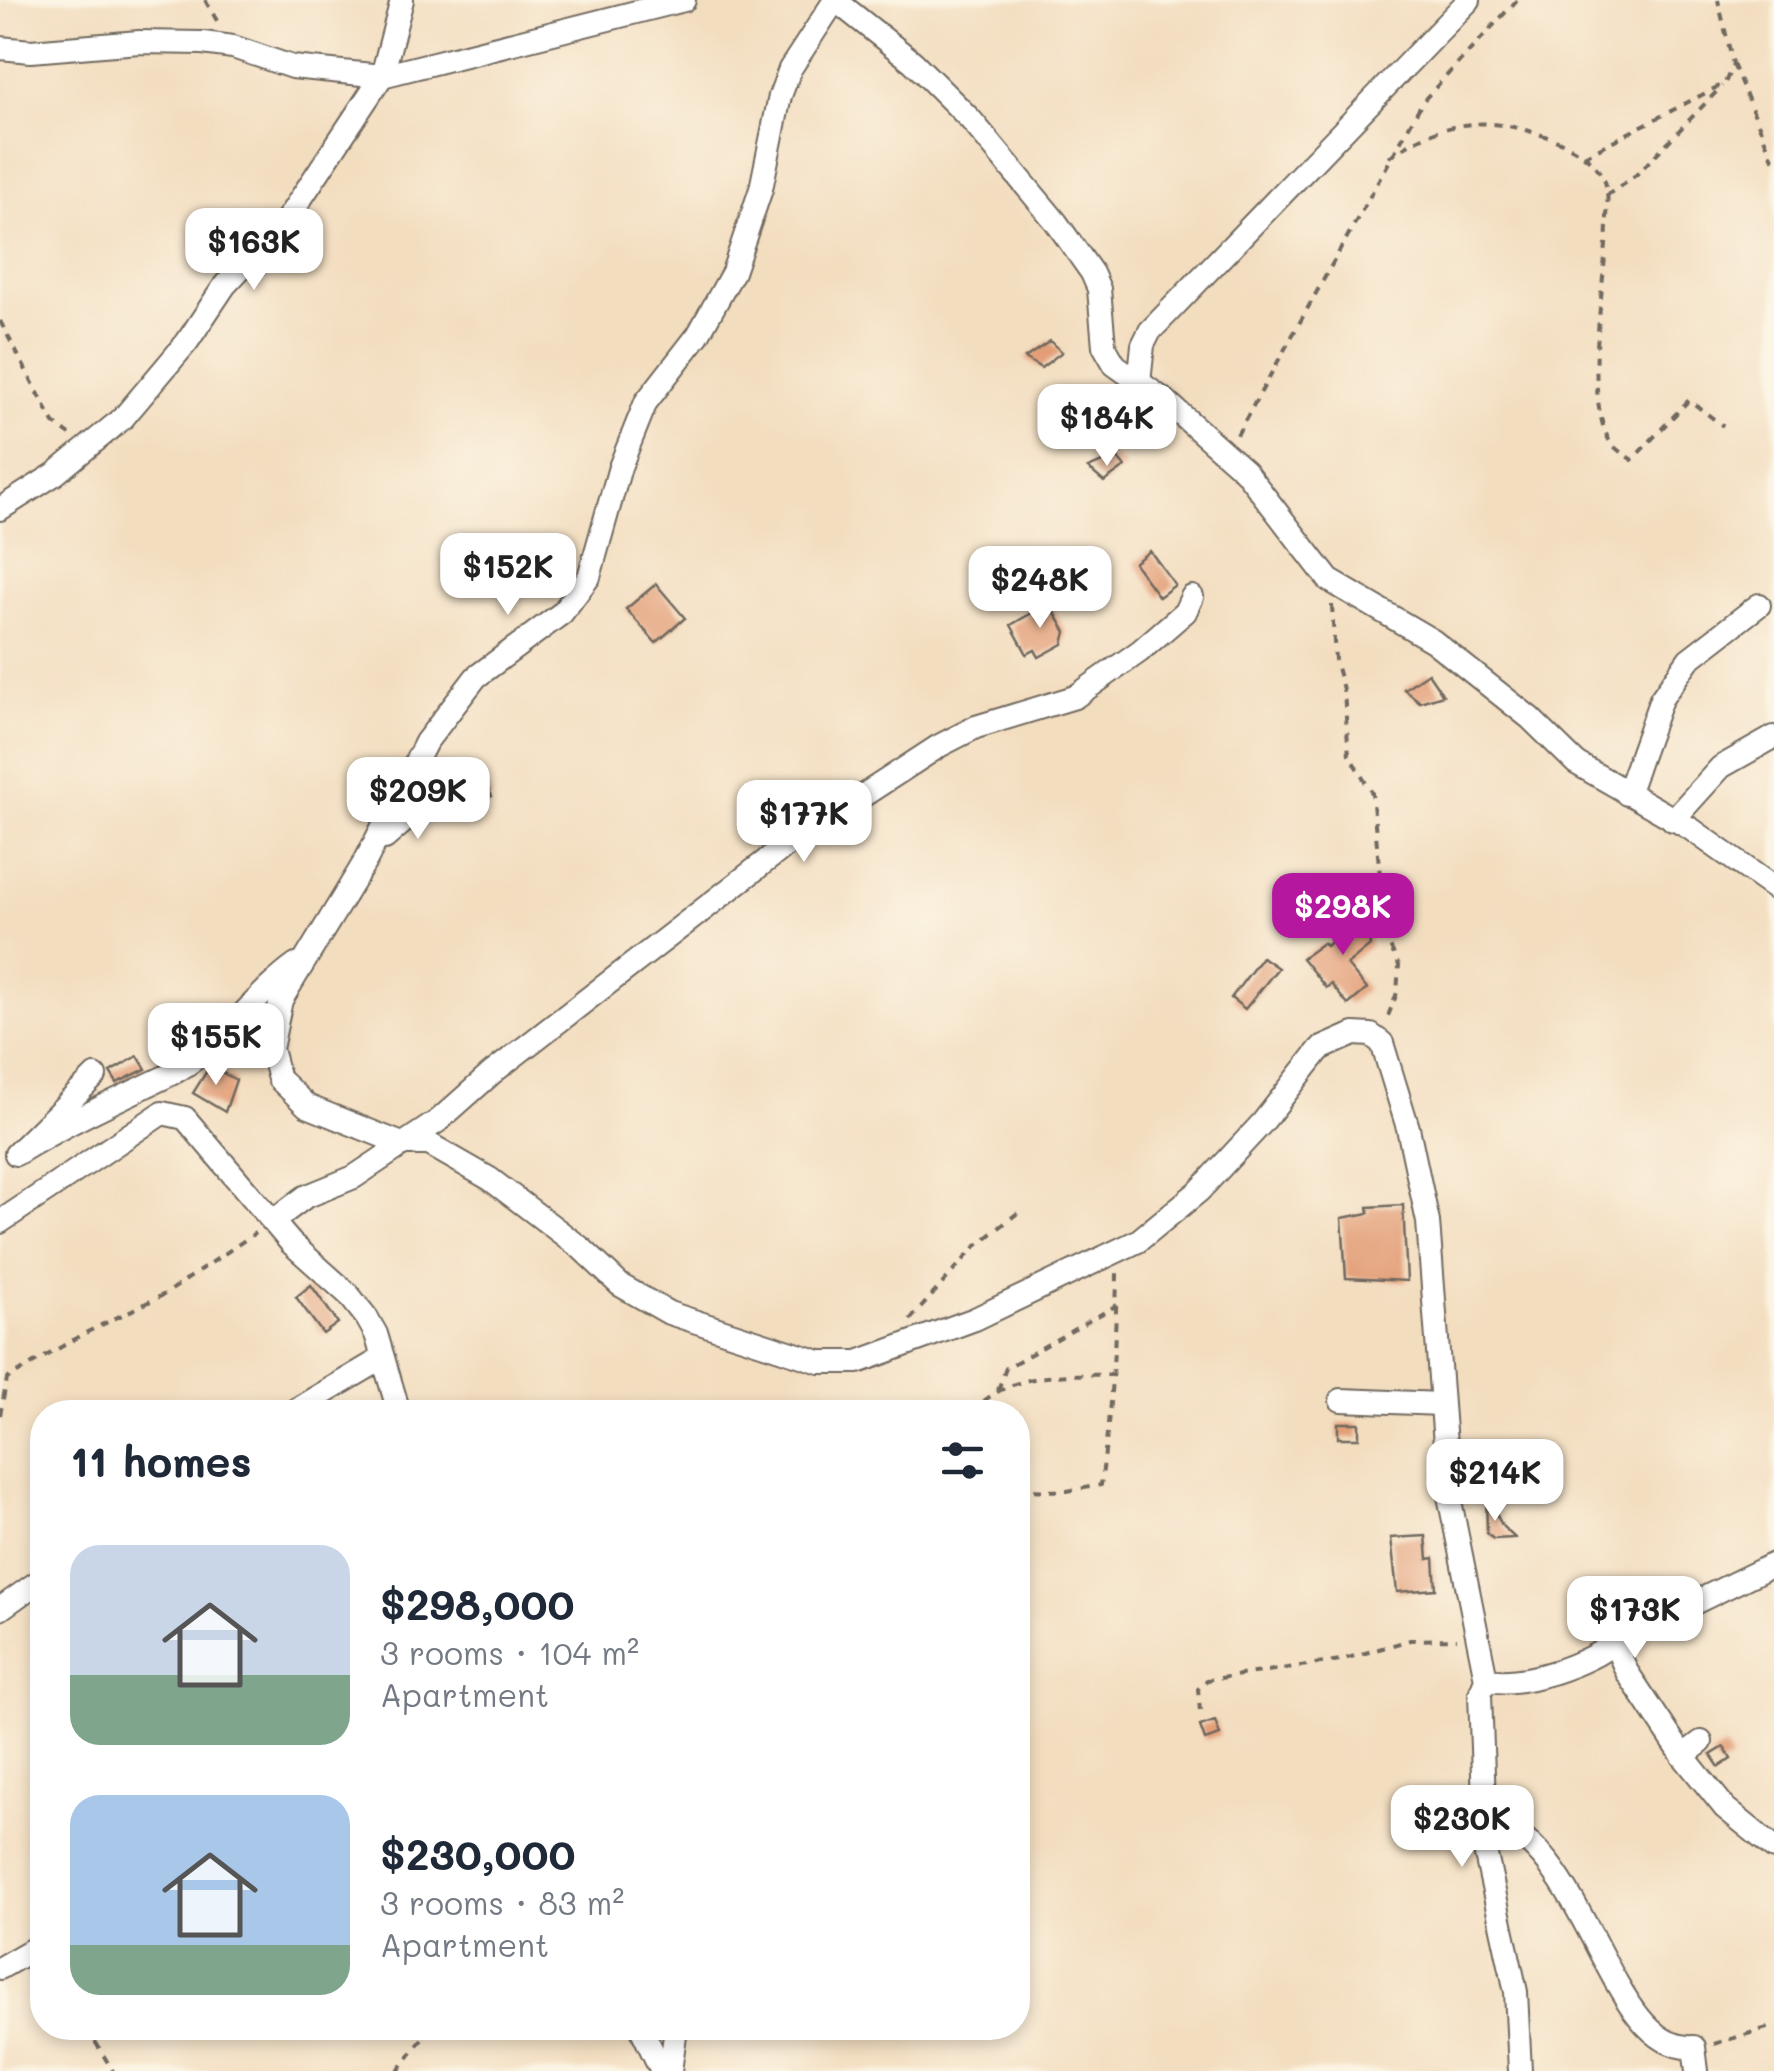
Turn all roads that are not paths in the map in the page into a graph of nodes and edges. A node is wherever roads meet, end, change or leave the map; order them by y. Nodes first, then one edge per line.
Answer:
1 (402, 0) edge
2 (684, 0) edge
3 (835, 0) edge
4 (1469, 0) edge
5 (0, 48) edge
6 (382, 76) junction
7 (1139, 383) junction
8 (0, 509) edge
9 (1192, 597) dead end
10 (1760, 604) dead end
11 (1774, 737) edge
12 (441, 789) dead end
13 (1627, 794) junction
14 (1674, 820) junction
15 (366, 860) junction
16 (1774, 888) edge
17 (301, 961) junction
18 (94, 1076) dead end
19 (402, 1144) junction
20 (274, 1221) junction
21 (0, 1222) edge
22 (382, 1358) junction
23 (312, 1400) edge
24 (395, 1400) edge
25 (1341, 1400) dead end
26 (1441, 1404) junction
27 (1774, 1564) edge
28 (30, 1588) edge
29 (0, 1609) edge
30 (1614, 1642) junction
31 (1486, 1679) junction
32 (1484, 1820) junction
33 (1774, 1848) edge
34 (30, 1951) edge
35 (0, 1968) edge
36 (647, 2040) edge
37 (673, 2040) edge
38 (662, 2071) edge
39 (670, 2071) edge
40 (1520, 2071) edge
41 (1696, 2071) edge

1 - 6 street
2 - 6 street
3 - 7 street
3 - 15 street
4 - 7 street
5 - 6 street
6 - 8 street
7 - 13 street
9 - 19 street
10 - 13 street
11 - 14 street
12 - 15 street
13 - 14 street
14 - 16 street
15 - 17 street
17 - 18 street
17 - 19 street
19 - 20 street
19 - 26 street
20 - 21 street
20 - 22 street
22 - 23 street
22 - 24 street
25 - 26 street
26 - 31 street
27 - 30 street
28 - 29 street
30 - 31 street
30 - 33 street
31 - 32 street
32 - 40 street
32 - 41 street
34 - 35 street
36 - 38 street
37 - 39 street

